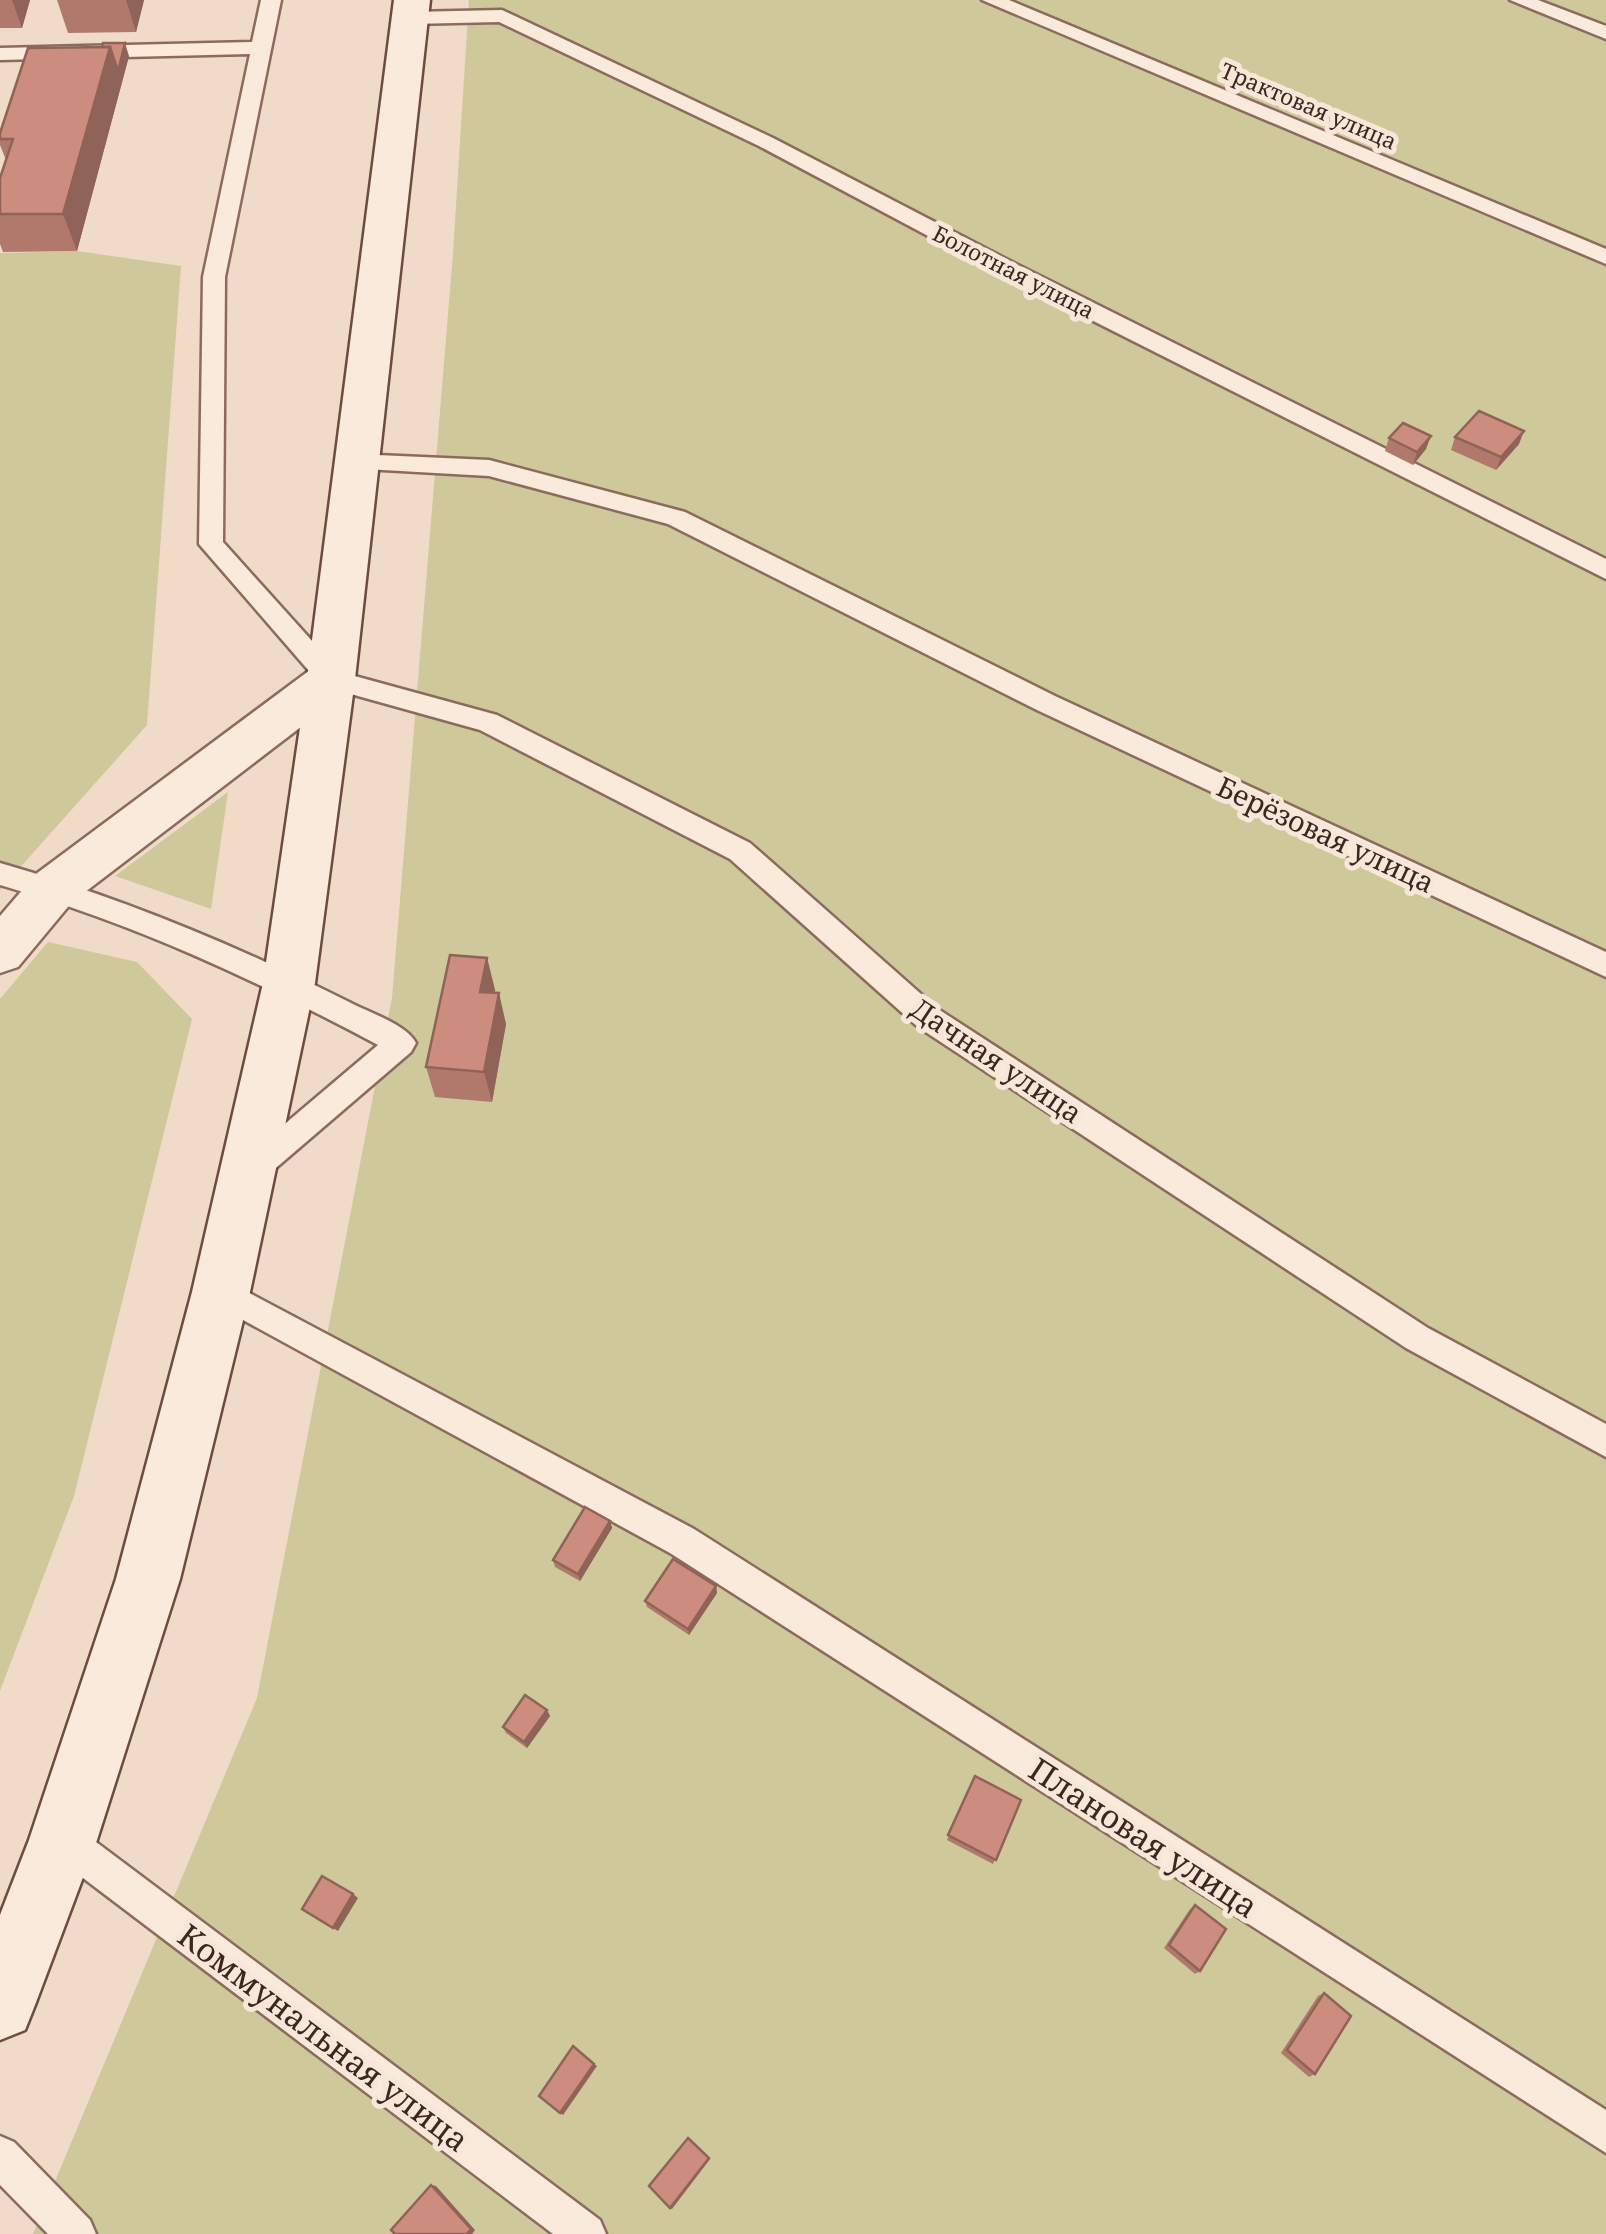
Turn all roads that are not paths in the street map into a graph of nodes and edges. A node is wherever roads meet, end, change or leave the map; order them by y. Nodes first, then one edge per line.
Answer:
1 (271, 0) edge
2 (992, 0) edge
3 (1520, 0) edge
4 (412, 9) edge
5 (1606, 33) edge
6 (262, 48) junction
7 (0, 54) edge
8 (1606, 257) edge
9 (355, 462) junction
10 (1606, 570) edge
11 (331, 679) junction
12 (0, 874) edge
13 (54, 888) junction
14 (0, 952) edge
15 (1606, 965) edge
16 (289, 983) junction
17 (248, 1174) junction
18 (222, 1292) junction
19 (1606, 1441) edge
20 (63, 1840) junction
21 (0, 2004) edge
22 (1606, 2133) edge
23 (0, 2156) edge
24 (76, 2234) edge
25 (586, 2234) edge

1 - 6 lane
2 - 8 lane, Трактовая улица
3 - 5 lane
4 - 9 main road
4 - 10 lane, Болотная улица
6 - 7 lane
6 - 11 lane
9 - 11 main road
9 - 15 lane, Берёзовая улица
11 - 13 main road
11 - 16 main road
11 - 19 lane, Дачная улица
12 - 13 lane
13 - 14 main road
13 - 16 lane
16 - 17 main road
16 - 17 lane
17 - 18 main road
18 - 20 main road
18 - 22 lane, Плановая улица
20 - 21 main road
20 - 25 lane, Коммунальная улица
23 - 24 lane

